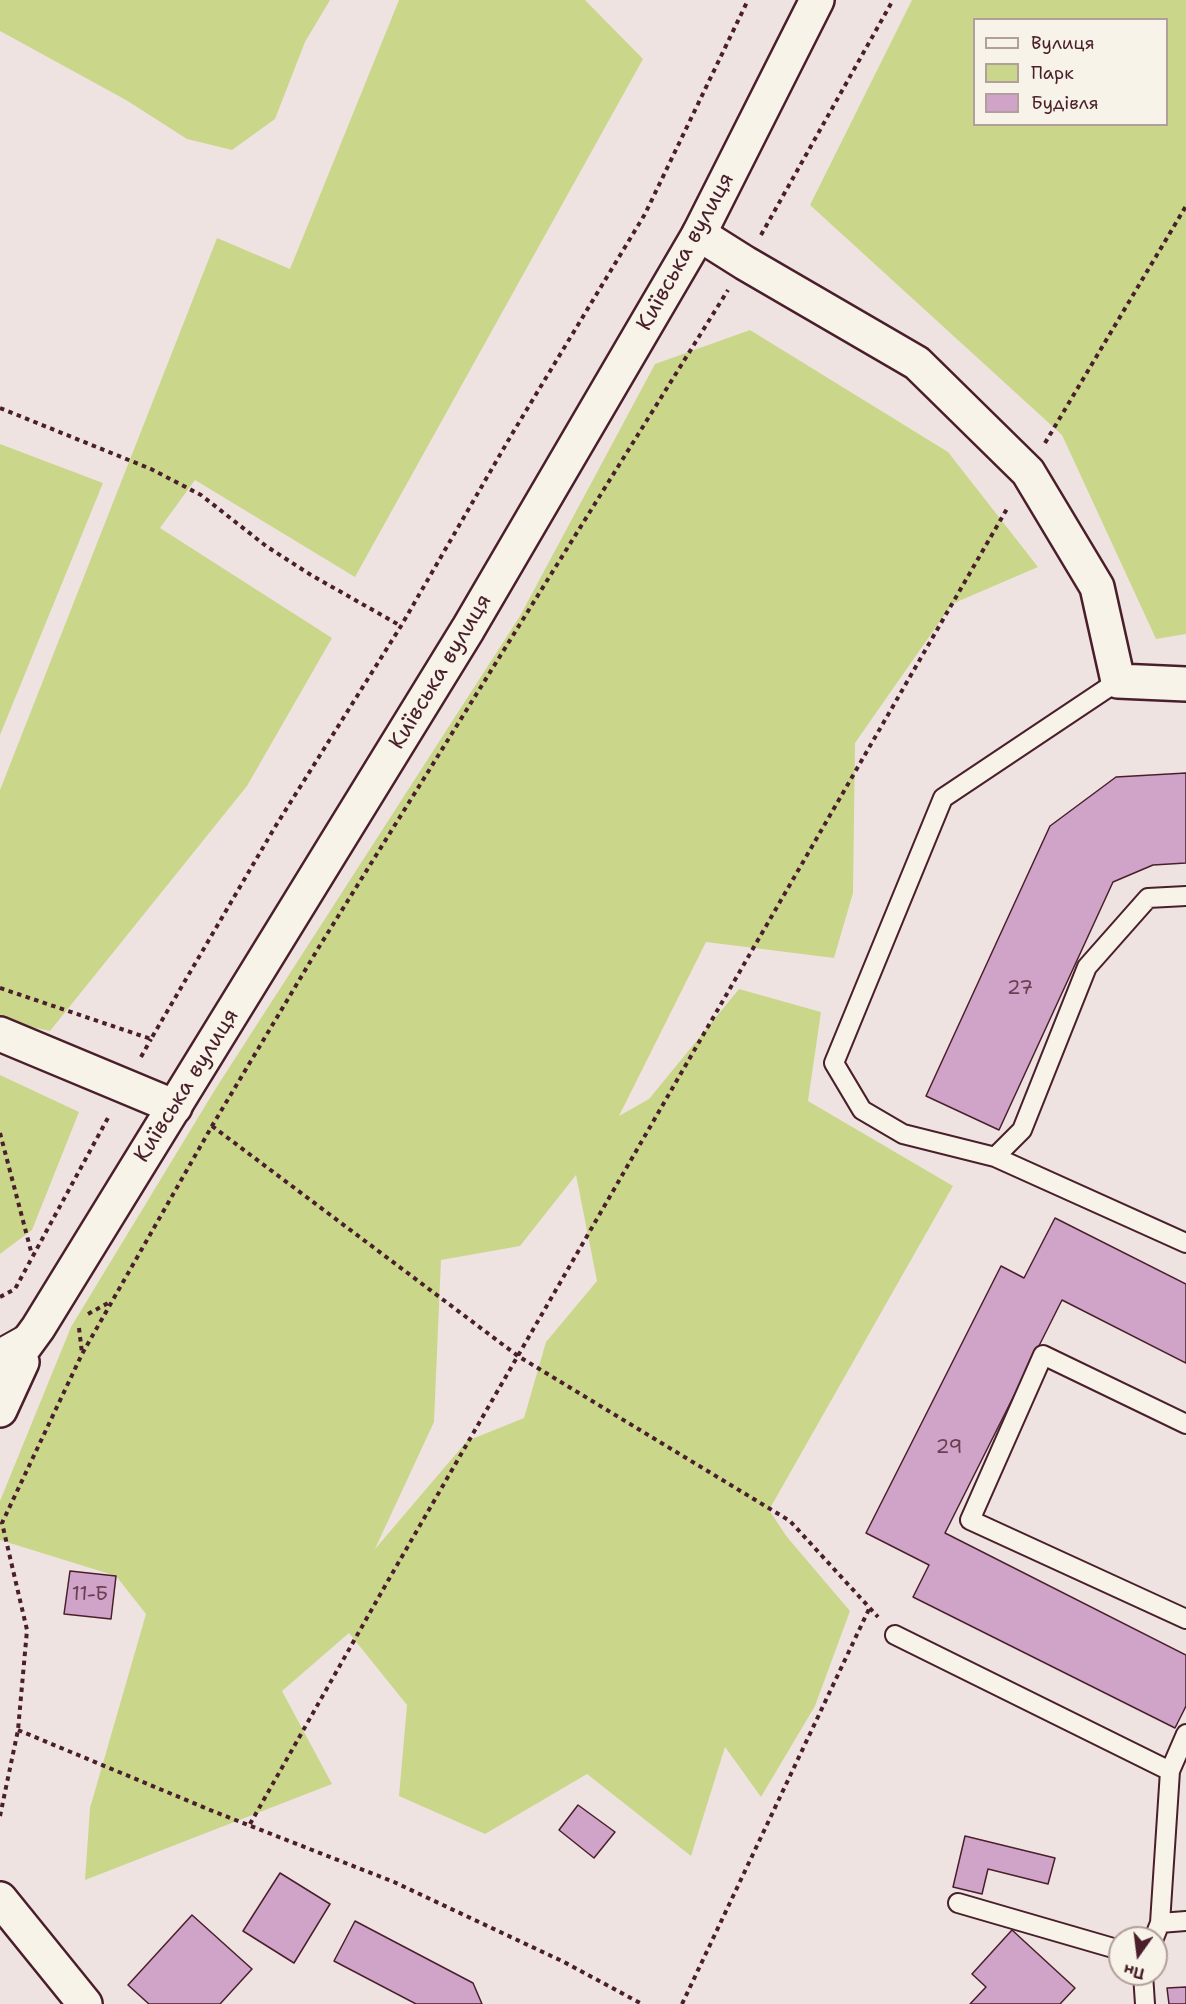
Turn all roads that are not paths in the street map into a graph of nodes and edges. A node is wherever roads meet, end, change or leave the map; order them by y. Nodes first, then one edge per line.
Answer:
1 (817, 0) edge
2 (699, 234) junction
3 (1118, 681) junction
4 (1186, 684) edge
5 (1186, 896) edge
6 (0, 1035) edge
7 (175, 1107) junction
8 (995, 1157) junction
9 (1186, 1243) edge
10 (38, 1328) junction
11 (0, 1348) edge
12 (0, 1380) edge
13 (0, 1410) edge
14 (1186, 1424) edge
15 (1186, 1619) edge
16 (895, 1635) road end
17 (1186, 1734) edge
18 (1170, 1771) junction
19 (0, 1899) edge
20 (958, 1903) dead end
21 (1186, 1921) edge
22 (1157, 1926) edge
23 (1168, 1927) edge
24 (1108, 1947) edge
25 (1144, 1986) edge
26 (85, 2004) edge
27 (1145, 2004) edge

1 - 2 main road, Київська вулиця
2 - 3 main road
2 - 7 main road, Київська вулиця
3 - 4 main road
3 - 8 lane
5 - 8 lane
6 - 7 main road
7 - 10 main road, Київська вулиця
8 - 9 lane
10 - 11 lane
10 - 12 main road, Київська вулиця
10 - 13 main road, Київська вулиця
14 - 15 lane
16 - 18 lane
17 - 18 lane
18 - 22 lane
19 - 26 main road
20 - 24 lane
21 - 23 lane
25 - 27 lane

